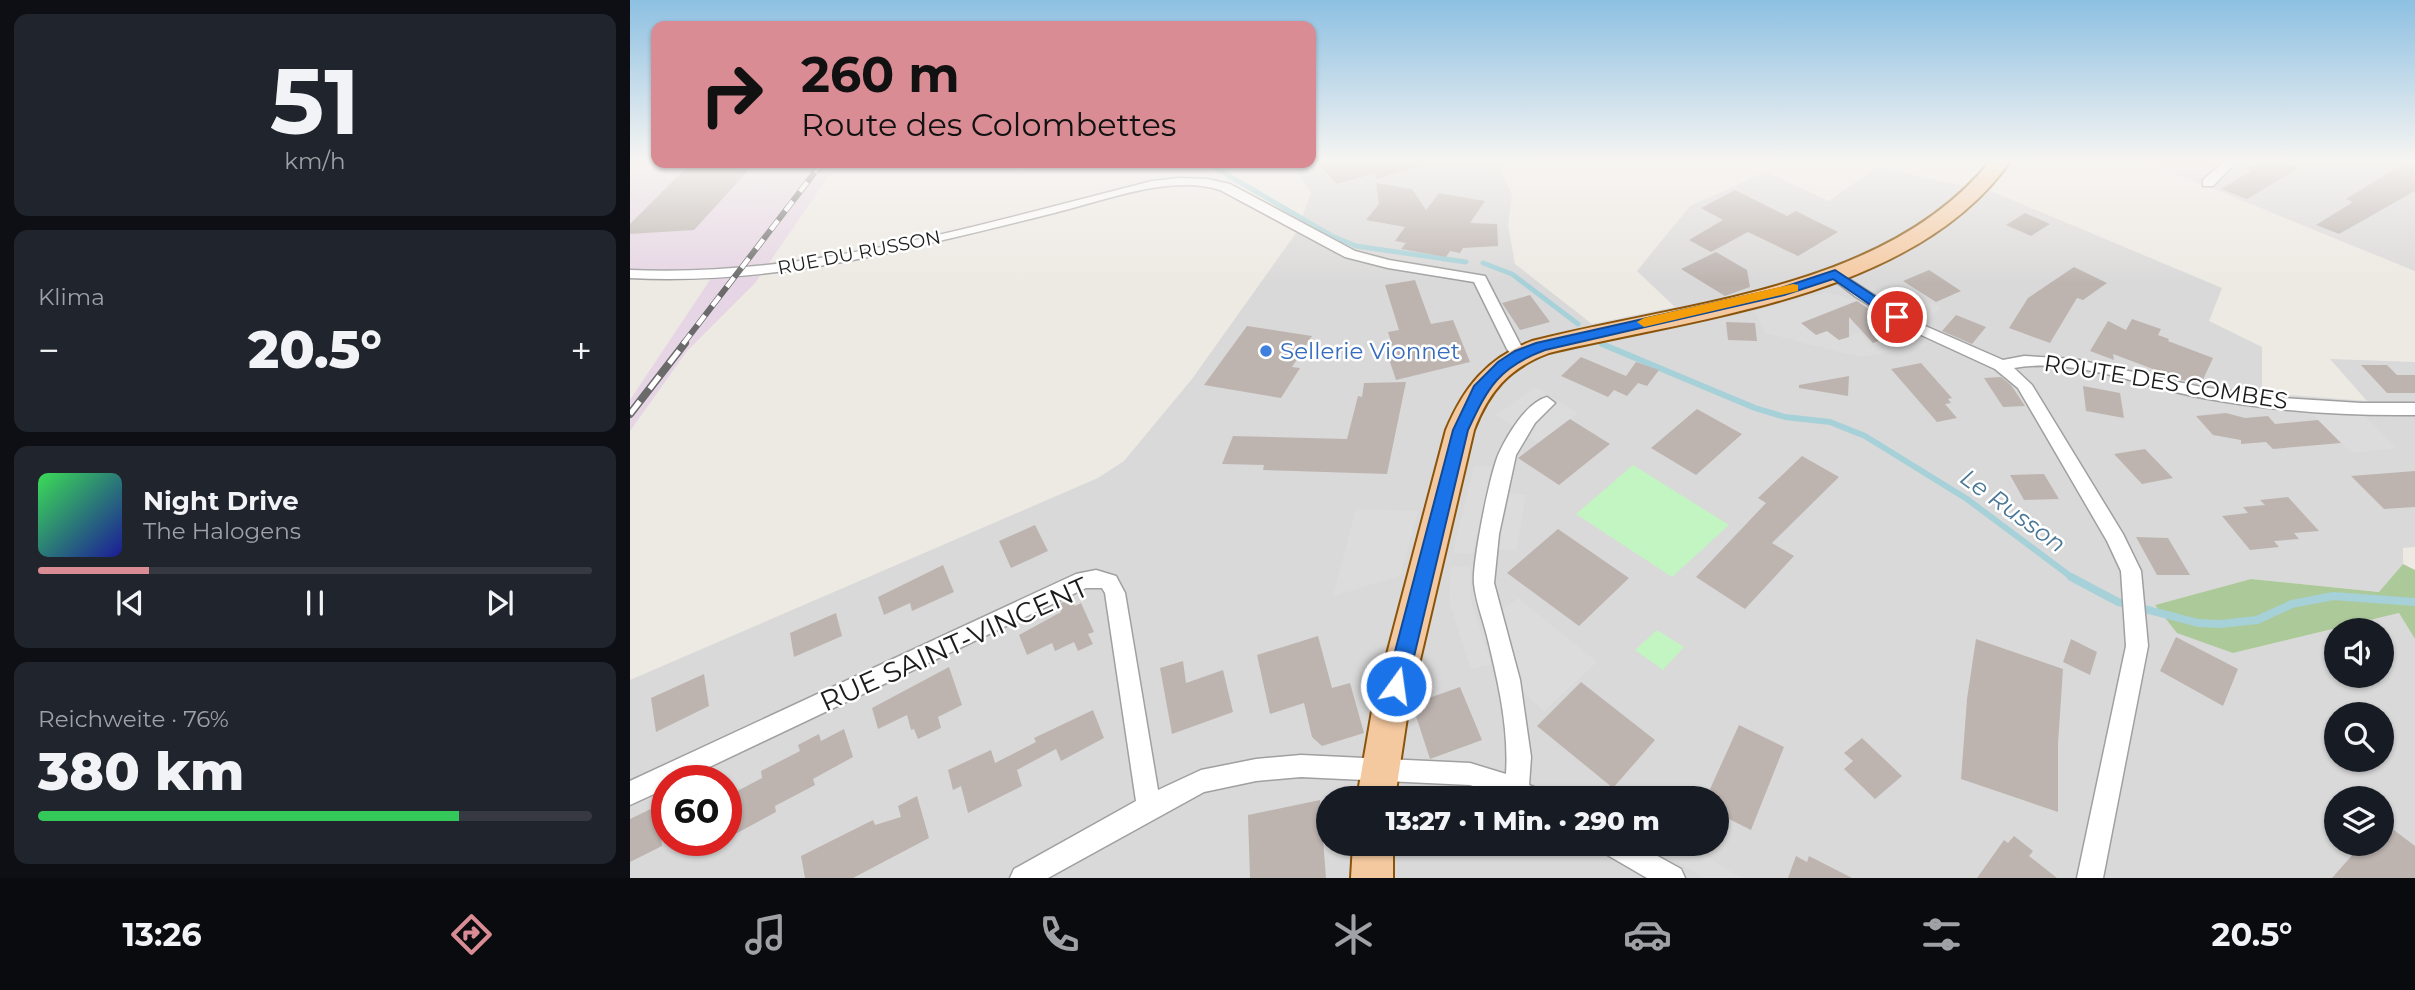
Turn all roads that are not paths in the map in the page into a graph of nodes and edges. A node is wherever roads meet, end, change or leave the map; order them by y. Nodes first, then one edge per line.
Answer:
1 (1084, 201) edge
2 (1251, 201) edge
3 (1964, 201) edge
4 (630, 274) edge
5 (1835, 274) junction
6 (1520, 354) junction
7 (2001, 365) junction
8 (1547, 403) dead end
9 (2415, 409) edge
10 (1378, 785) edge
11 (1506, 786) edge
12 (1523, 786) edge
13 (630, 793) edge
14 (1149, 807) junction
15 (1373, 856) edge
16 (1634, 856) edge
17 (1023, 878) edge
18 (1372, 878) edge
19 (1672, 878) edge
20 (2090, 878) edge

1 - 4 street, RUE DU RUSSON
2 - 6 street, RUE DU RUSSON
3 - 5 main road
5 - 6 main road
5 - 7 street
6 - 10 main road
7 - 9 street, ROUTE DES COMBES
7 - 20 street
8 - 12 street
10 - 11 street
10 - 14 street
13 - 14 street, RUE SAINT-VINCENT
14 - 17 street
15 - 18 main road
16 - 19 street

